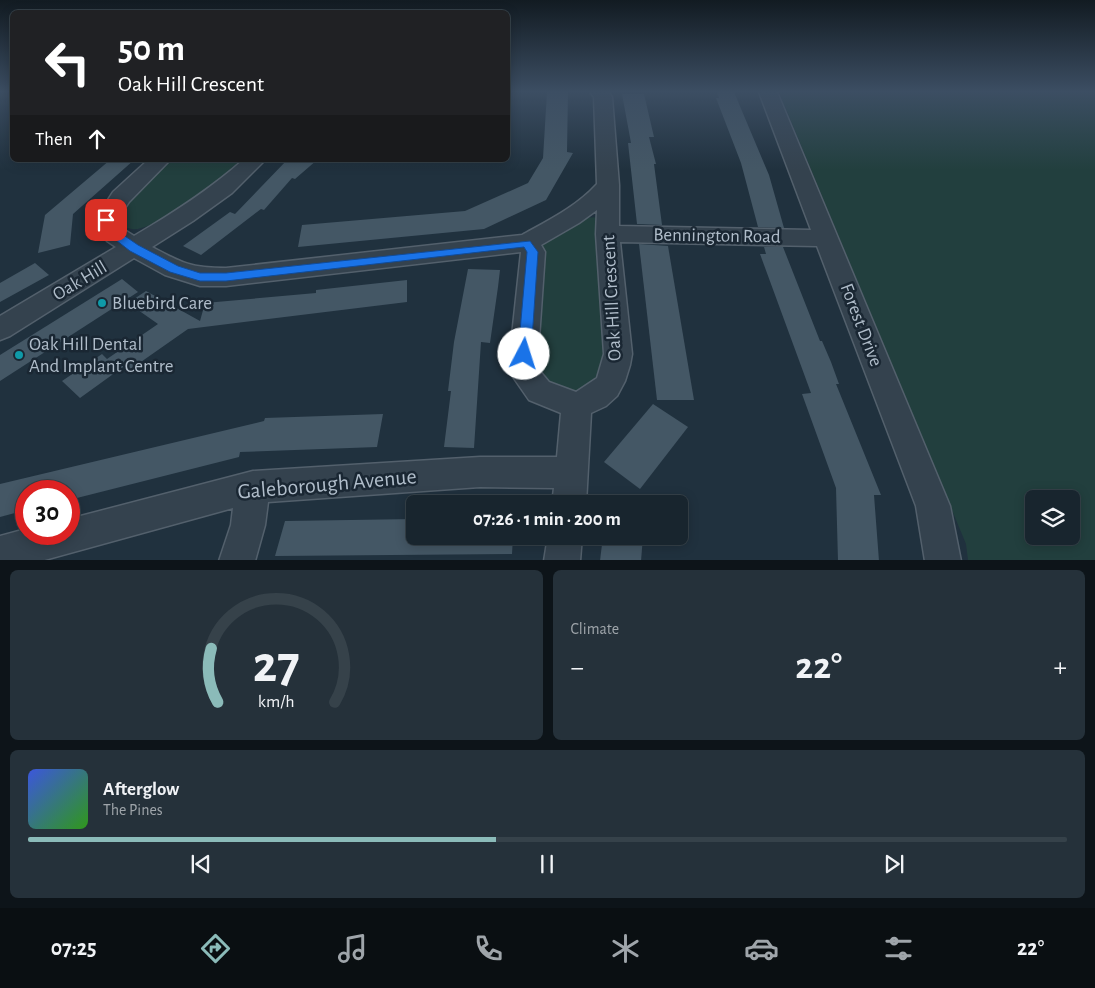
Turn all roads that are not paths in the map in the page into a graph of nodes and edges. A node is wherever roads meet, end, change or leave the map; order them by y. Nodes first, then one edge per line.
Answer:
1 (604, 118) edge
2 (779, 118) edge
3 (158, 162) edge
4 (253, 162) edge
5 (608, 185) junction
6 (608, 234) junction
7 (827, 238) junction
8 (527, 243) junction
9 (134, 248) junction
10 (0, 329) edge
11 (577, 406) junction
12 (253, 486) junction
13 (570, 488) edge
14 (564, 545) edge
15 (0, 554) edge
16 (237, 560) edge
17 (562, 560) edge
18 (943, 560) edge

1 - 5 street, Oak Hill Crescent
2 - 7 street, Forest Drive
3 - 9 street
4 - 9 street, Oak Hill
5 - 6 street, Oak Hill Crescent
5 - 8 street
6 - 7 street, Bennington Road
6 - 11 street, Oak Hill Crescent
7 - 18 street, Forest Drive
8 - 9 street
8 - 11 street
9 - 10 street, Oak Hill
11 - 13 street
12 - 13 street, Galeborough Avenue
12 - 15 street, Galeborough Avenue
12 - 16 street
14 - 17 street

